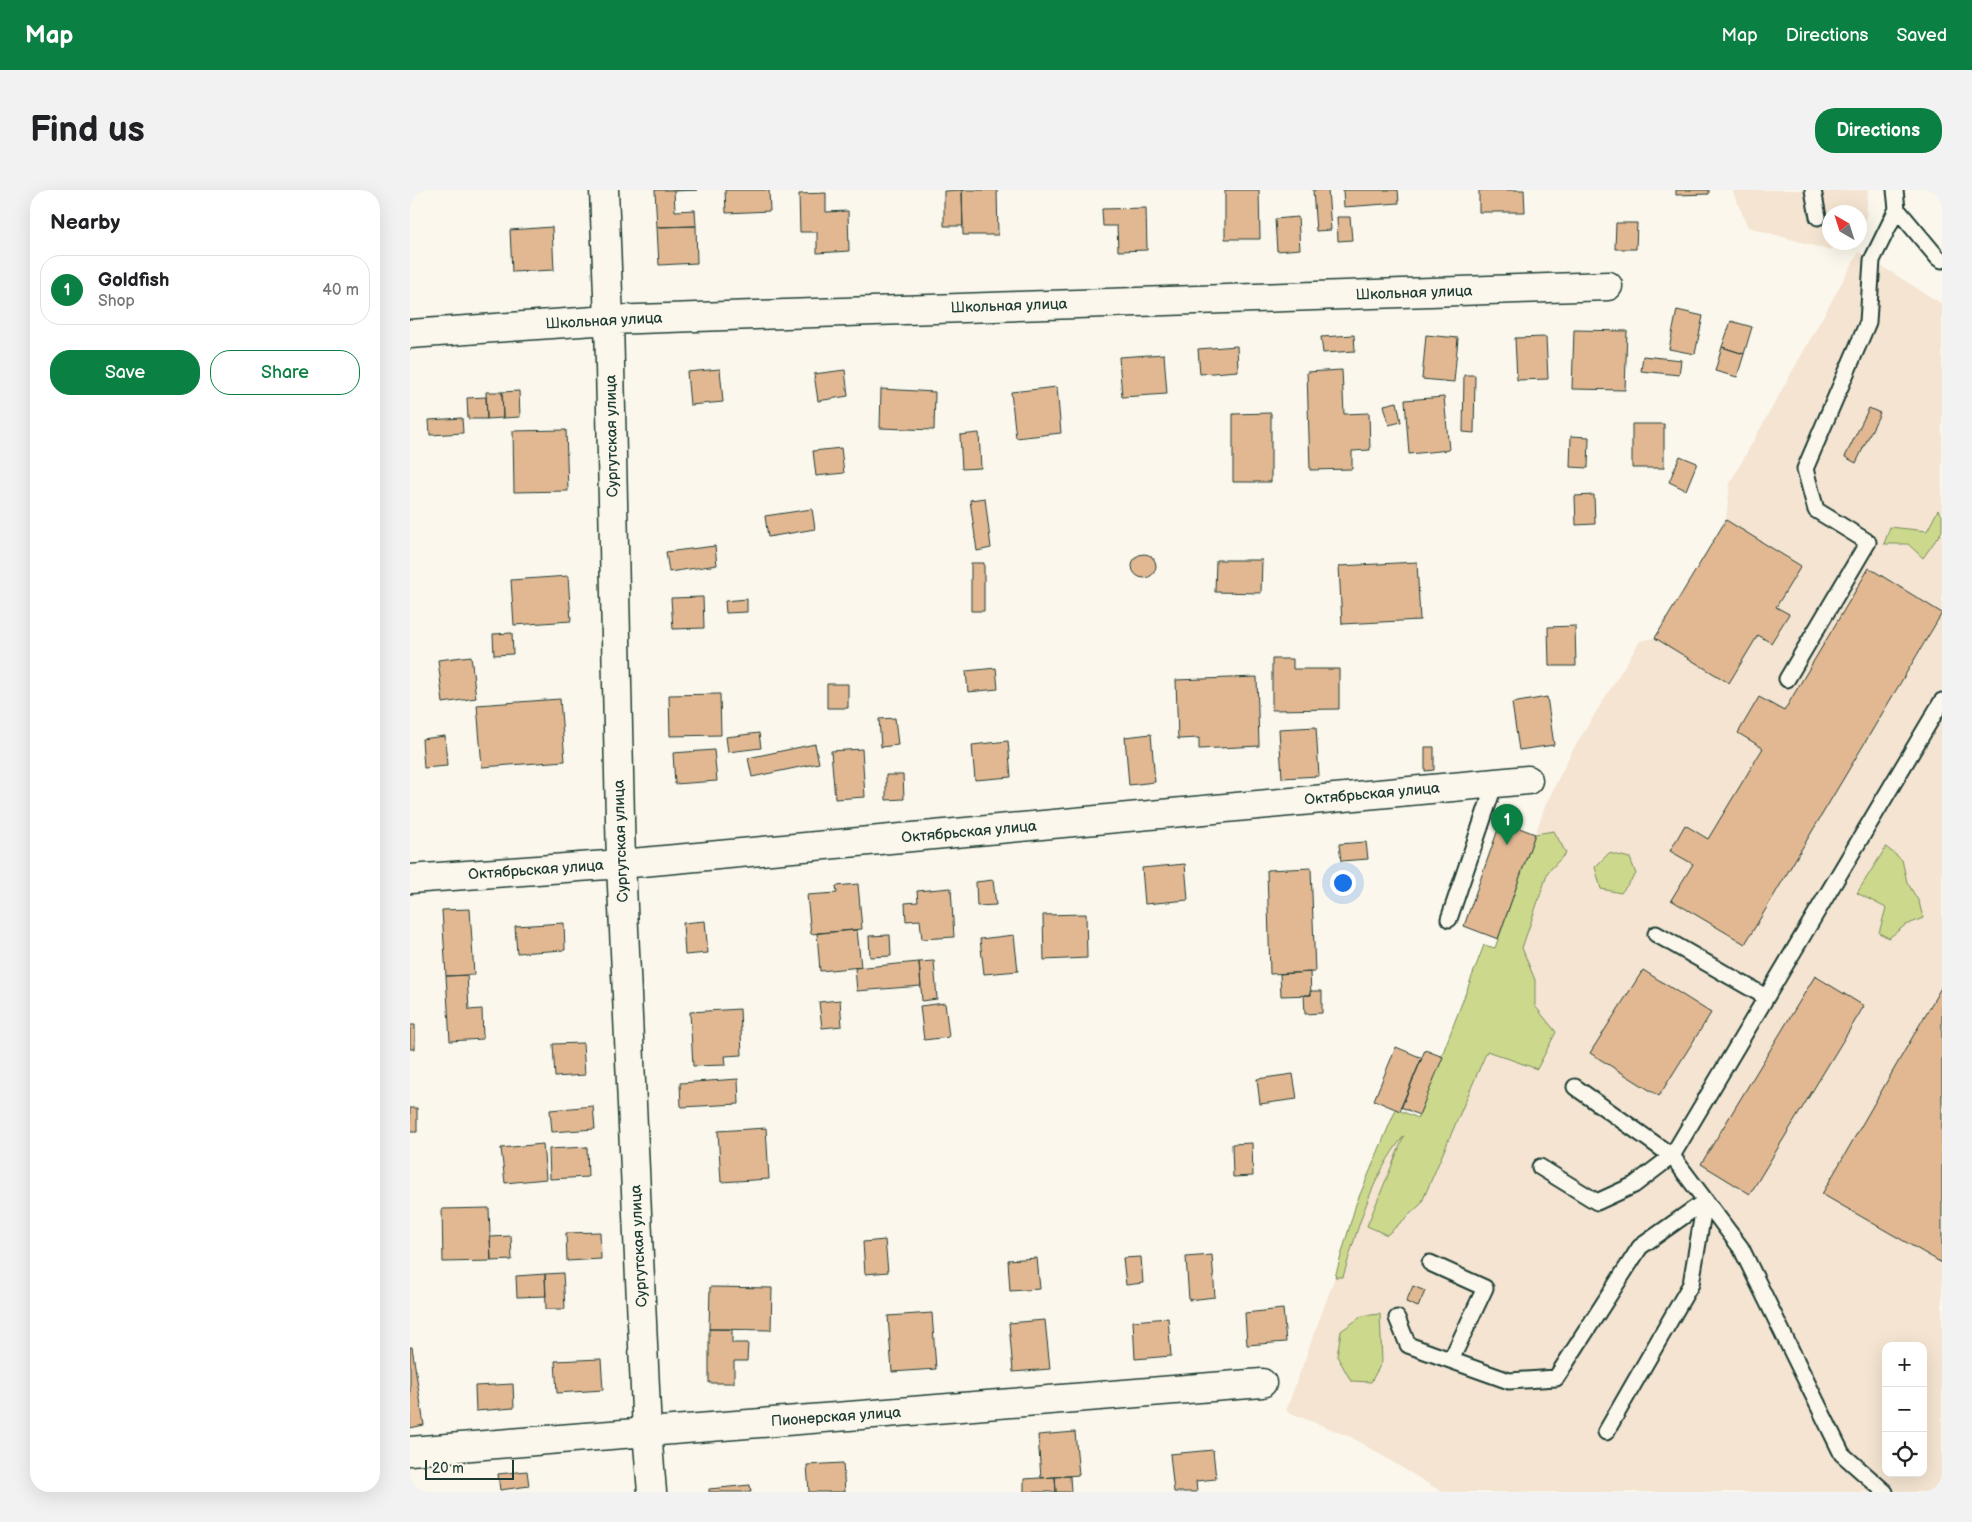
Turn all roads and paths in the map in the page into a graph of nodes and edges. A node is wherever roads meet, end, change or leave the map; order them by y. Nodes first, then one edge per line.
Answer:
1 (604, 190) edge
2 (1813, 190) edge
3 (1895, 190) edge
4 (1897, 209) junction
5 (1818, 217) dead end
6 (1942, 260) edge
7 (1608, 286) dead end
8 (609, 320) junction
9 (410, 334) edge
10 (1787, 679) dead end
11 (1942, 701) edge
12 (1528, 780) dead end
13 (1495, 783) junction
14 (621, 864) junction
15 (410, 879) edge
16 (1450, 919) dead end
17 (1656, 934) dead end
18 (1766, 997) junction
19 (1575, 1087) dead end
20 (1672, 1156) junction
21 (1540, 1167) dead end
22 (1706, 1201) junction
23 (1430, 1262) dead end
24 (1397, 1318) dead end
25 (1450, 1360) junction
26 (1262, 1383) dead end
27 (647, 1432) junction
28 (1606, 1432) dead end
29 (410, 1451) edge
30 (652, 1492) edge
31 (1886, 1492) edge

1 - 8 street, Сургутская улица
2 - 5 lane
3 - 4 lane
4 - 6 lane
4 - 10 lane
7 - 8 street, Школьная улица
8 - 9 street, Школьная улица
8 - 14 street, Сургутская улица
11 - 18 lane
12 - 13 street, Октябрьская улица
13 - 14 street, Октябрьская улица
13 - 16 lane
14 - 15 street, Октябрьская улица
14 - 27 street, Сургутская улица
17 - 18 lane
18 - 20 lane
19 - 20 lane
20 - 21 lane
20 - 22 lane
22 - 25 lane
22 - 28 lane
22 - 31 lane
23 - 25 lane
24 - 25 lane
26 - 27 street, Пионерская улица
27 - 29 street, Пионерская улица
27 - 30 street, Сургутская улица

